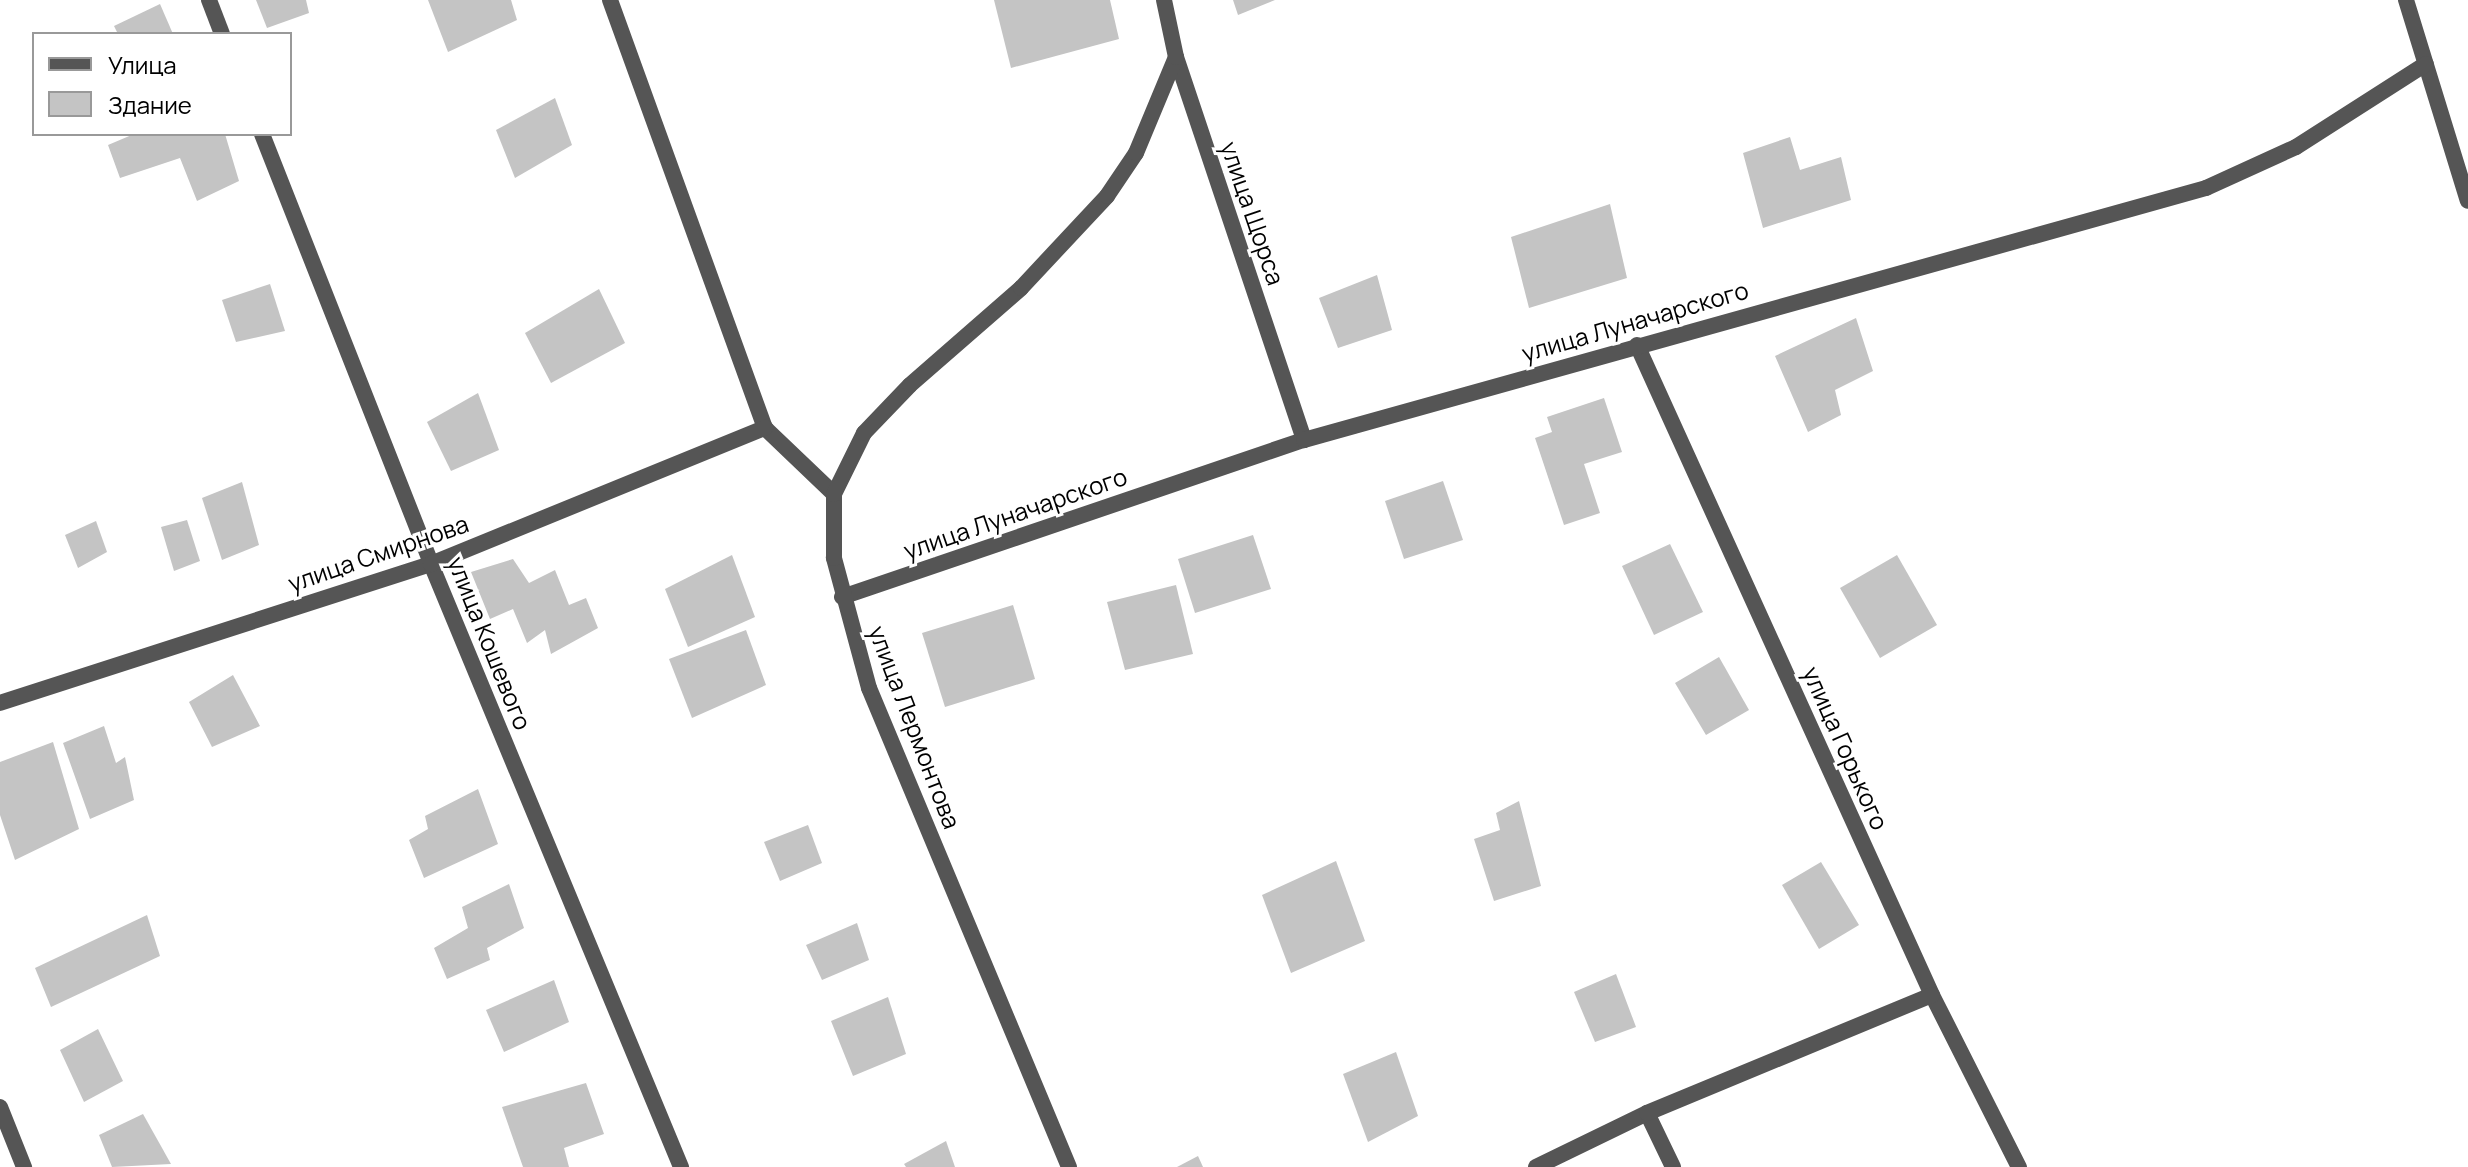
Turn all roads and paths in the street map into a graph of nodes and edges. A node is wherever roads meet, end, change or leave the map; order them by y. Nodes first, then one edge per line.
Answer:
1 (209, 0) edge
2 (610, 0) edge
3 (1164, 0) edge
4 (2406, 0) edge
5 (221, 32) edge
6 (1176, 57) junction
7 (2426, 64) junction
8 (263, 136) edge
9 (2468, 201) edge
10 (1637, 345) junction
11 (765, 428) junction
12 (1304, 440) junction
13 (834, 494) junction
14 (431, 564) junction
15 (842, 597) junction
16 (0, 703) edge
17 (1932, 995) junction
18 (0, 1107) edge
19 (1647, 1113) junction
20 (24, 1167) edge
21 (681, 1167) edge
22 (1069, 1167) edge
23 (1536, 1167) edge
24 (1673, 1167) edge
25 (2019, 1167) edge

1 - 5 street
2 - 11 street
3 - 6 street, улица Щорса
4 - 7 street
6 - 12 street, улица Щорса
6 - 13 street
7 - 9 street
7 - 10 street, улица Луначарского
8 - 14 street, улица Кошевого
10 - 12 street, улица Луначарского
10 - 17 street, улица Горького
11 - 13 street
11 - 14 street, улица Смирнова
12 - 15 street, улица Луначарского
13 - 15 street, улица Лермонтова
14 - 16 street, улица Смирнова
14 - 21 street, улица Кошевого
15 - 22 street, улица Лермонтова
17 - 19 street
17 - 25 street, улица Горького
18 - 20 street
19 - 23 street
19 - 24 street

